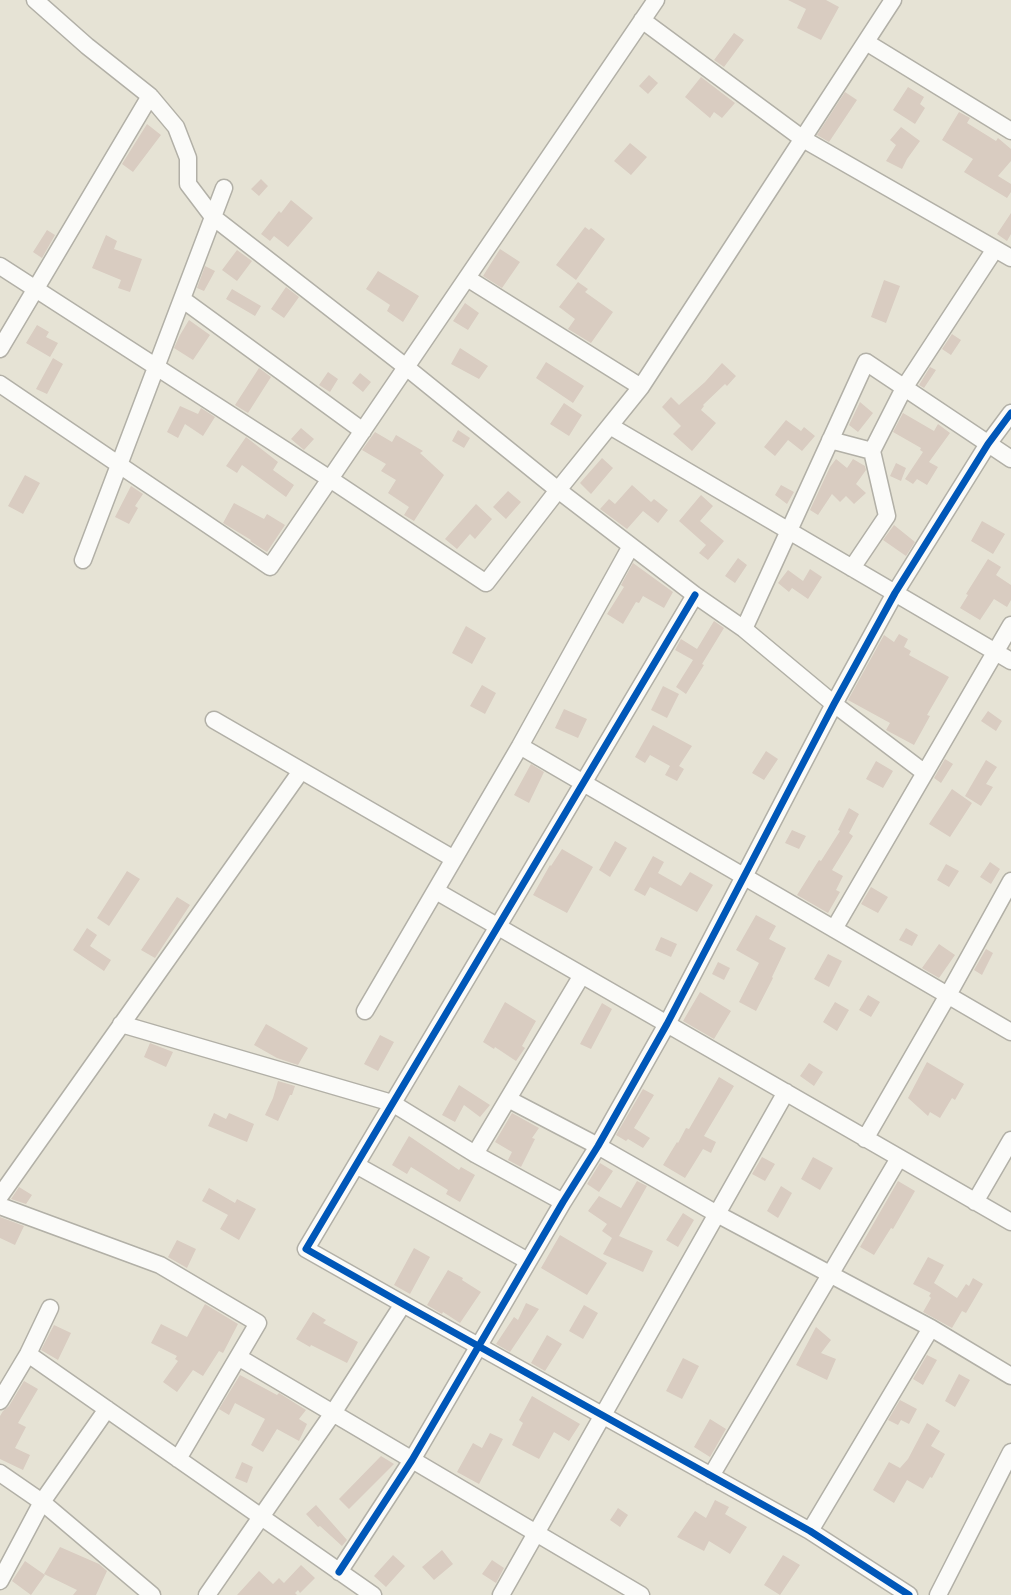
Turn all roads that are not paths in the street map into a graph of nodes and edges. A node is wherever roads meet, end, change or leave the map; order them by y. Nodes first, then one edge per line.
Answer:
1 (35, 0) edge
2 (656, 0) edge
3 (893, 0) edge
4 (642, 20) junction
5 (866, 42) junction
6 (150, 96) junction
7 (1011, 131) edge
8 (803, 139) junction
9 (224, 188) dead end
10 (213, 217) junction
11 (995, 249) junction
12 (1011, 258) edge
13 (0, 266) edge
14 (467, 278) junction
15 (36, 289) junction
16 (182, 299) junction
17 (0, 349) edge
18 (406, 367) junction
19 (156, 368) junction
20 (0, 384) edge
21 (641, 387) junction
22 (904, 387) junction
23 (1011, 412) edge
24 (610, 426) junction
25 (363, 431) junction
26 (830, 440) junction
27 (988, 444) junction
28 (872, 451) junction
29 (1011, 459) edge
30 (119, 466) junction
31 (330, 479) junction
32 (558, 490) junction
33 (789, 531) junction
34 (631, 546) junction
35 (83, 560) dead end
36 (852, 568) junction
37 (895, 593) junction
38 (695, 595) junction
39 (1011, 625) edge
40 (744, 629) junction
41 (995, 652) junction
42 (1011, 661) edge
43 (834, 704) junction
44 (214, 720) dead end
45 (520, 746) junction
46 (301, 771) junction
47 (925, 774) junction
48 (583, 783) junction
49 (454, 859) junction
50 (745, 877) junction
51 (1011, 881) edge
52 (436, 891) junction
53 (498, 927) junction
54 (834, 929) junction
55 (582, 975) junction
56 (948, 995) junction
57 (365, 1011) dead end
58 (121, 1024) junction
59 (667, 1024) junction
60 (1011, 1032) edge
61 (786, 1093) junction
62 (508, 1099) junction
63 (392, 1103) junction
64 (865, 1139) junction
65 (1011, 1140) edge
66 (598, 1146) junction
67 (475, 1154) junction
68 (900, 1158) junction
69 (356, 1165) junction
70 (0, 1196) edge
71 (563, 1202) junction
72 (975, 1202) junction
73 (0, 1206) edge
74 (717, 1214) junction
75 (1011, 1222) edge
76 (528, 1261) junction
77 (830, 1275) junction
78 (402, 1304) junction
79 (50, 1308) dead end
80 (931, 1328) junction
81 (479, 1345) junction
82 (28, 1354) junction
83 (238, 1357) junction
84 (1011, 1376) edge
85 (0, 1401) edge
86 (107, 1409) junction
87 (333, 1413) junction
88 (603, 1416) junction
89 (1011, 1452) edge
90 (178, 1459) junction
91 (412, 1460) junction
92 (0, 1473) edge
93 (711, 1476) junction
94 (42, 1502) junction
95 (260, 1517) junction
96 (810, 1531) junction
97 (536, 1533) junction
98 (340, 1572) junction
99 (0, 1581) edge
100 (208, 1594) edge
101 (152, 1595) edge
102 (373, 1595) edge
103 (501, 1595) edge
104 (640, 1595) edge
105 (909, 1595) edge
106 (938, 1595) edge

1 - 6 street
2 - 4 street
3 - 5 street
4 - 8 street
4 - 14 street
5 - 7 street
5 - 8 street
6 - 10 street
6 - 15 street
8 - 11 street
8 - 21 street
9 - 10 street
10 - 16 street
10 - 18 street
11 - 12 street
11 - 22 street
13 - 15 street
14 - 18 street
14 - 21 street
15 - 17 street
15 - 19 street
16 - 19 street
16 - 25 street
18 - 25 street
18 - 32 street
19 - 30 street
19 - 31 street
20 - 30 street
21 - 24 street
22 - 26 street
22 - 27 street
22 - 28 street
23 - 27 street
24 - 32 street
24 - 33 street
25 - 31 street
26 - 28 street
26 - 33 street
27 - 29 street
27 - 37 street
28 - 36 street
30 - 31 street
30 - 35 street
31 - 32 street
32 - 34 street
33 - 36 street
33 - 40 street
34 - 38 street
34 - 45 street
36 - 37 street
37 - 41 street
37 - 43 street
38 - 40 street
38 - 48 street
39 - 41 street
40 - 43 street
41 - 42 street
41 - 47 street
43 - 47 street
43 - 50 street
44 - 46 street
45 - 48 street
45 - 49 street
46 - 49 street
46 - 58 street
47 - 54 street
48 - 50 street
48 - 53 street
49 - 52 street
50 - 54 street
50 - 59 street
51 - 56 street
52 - 53 street
52 - 57 street
53 - 55 street
53 - 63 street
54 - 56 street
55 - 59 street
55 - 62 street
56 - 60 street
56 - 64 street
58 - 63 street
58 - 70 street
59 - 61 street
59 - 66 street
61 - 64 street
61 - 74 street
62 - 66 street
62 - 67 street
63 - 67 street
63 - 69 street
64 - 68 street
65 - 72 street
66 - 71 street
66 - 74 street
67 - 71 street
68 - 72 street
68 - 77 street
69 - 76 street
69 - 78 street
71 - 76 street
72 - 75 street
73 - 83 street
74 - 77 street
74 - 88 street
76 - 81 street
77 - 80 street
77 - 93 street
78 - 81 street
78 - 87 street
79 - 82 street
80 - 84 street
80 - 96 street
81 - 88 street
81 - 91 street
82 - 85 street
82 - 86 street
83 - 87 street
83 - 90 street
86 - 90 street
86 - 94 street
87 - 91 street
87 - 95 street
88 - 93 street
88 - 97 street
89 - 106 street
90 - 95 street
91 - 97 street
91 - 98 street
92 - 94 street
93 - 96 street
94 - 99 street
94 - 101 street
95 - 98 street
95 - 100 street
96 - 105 street
97 - 103 street
97 - 104 street
98 - 102 street

